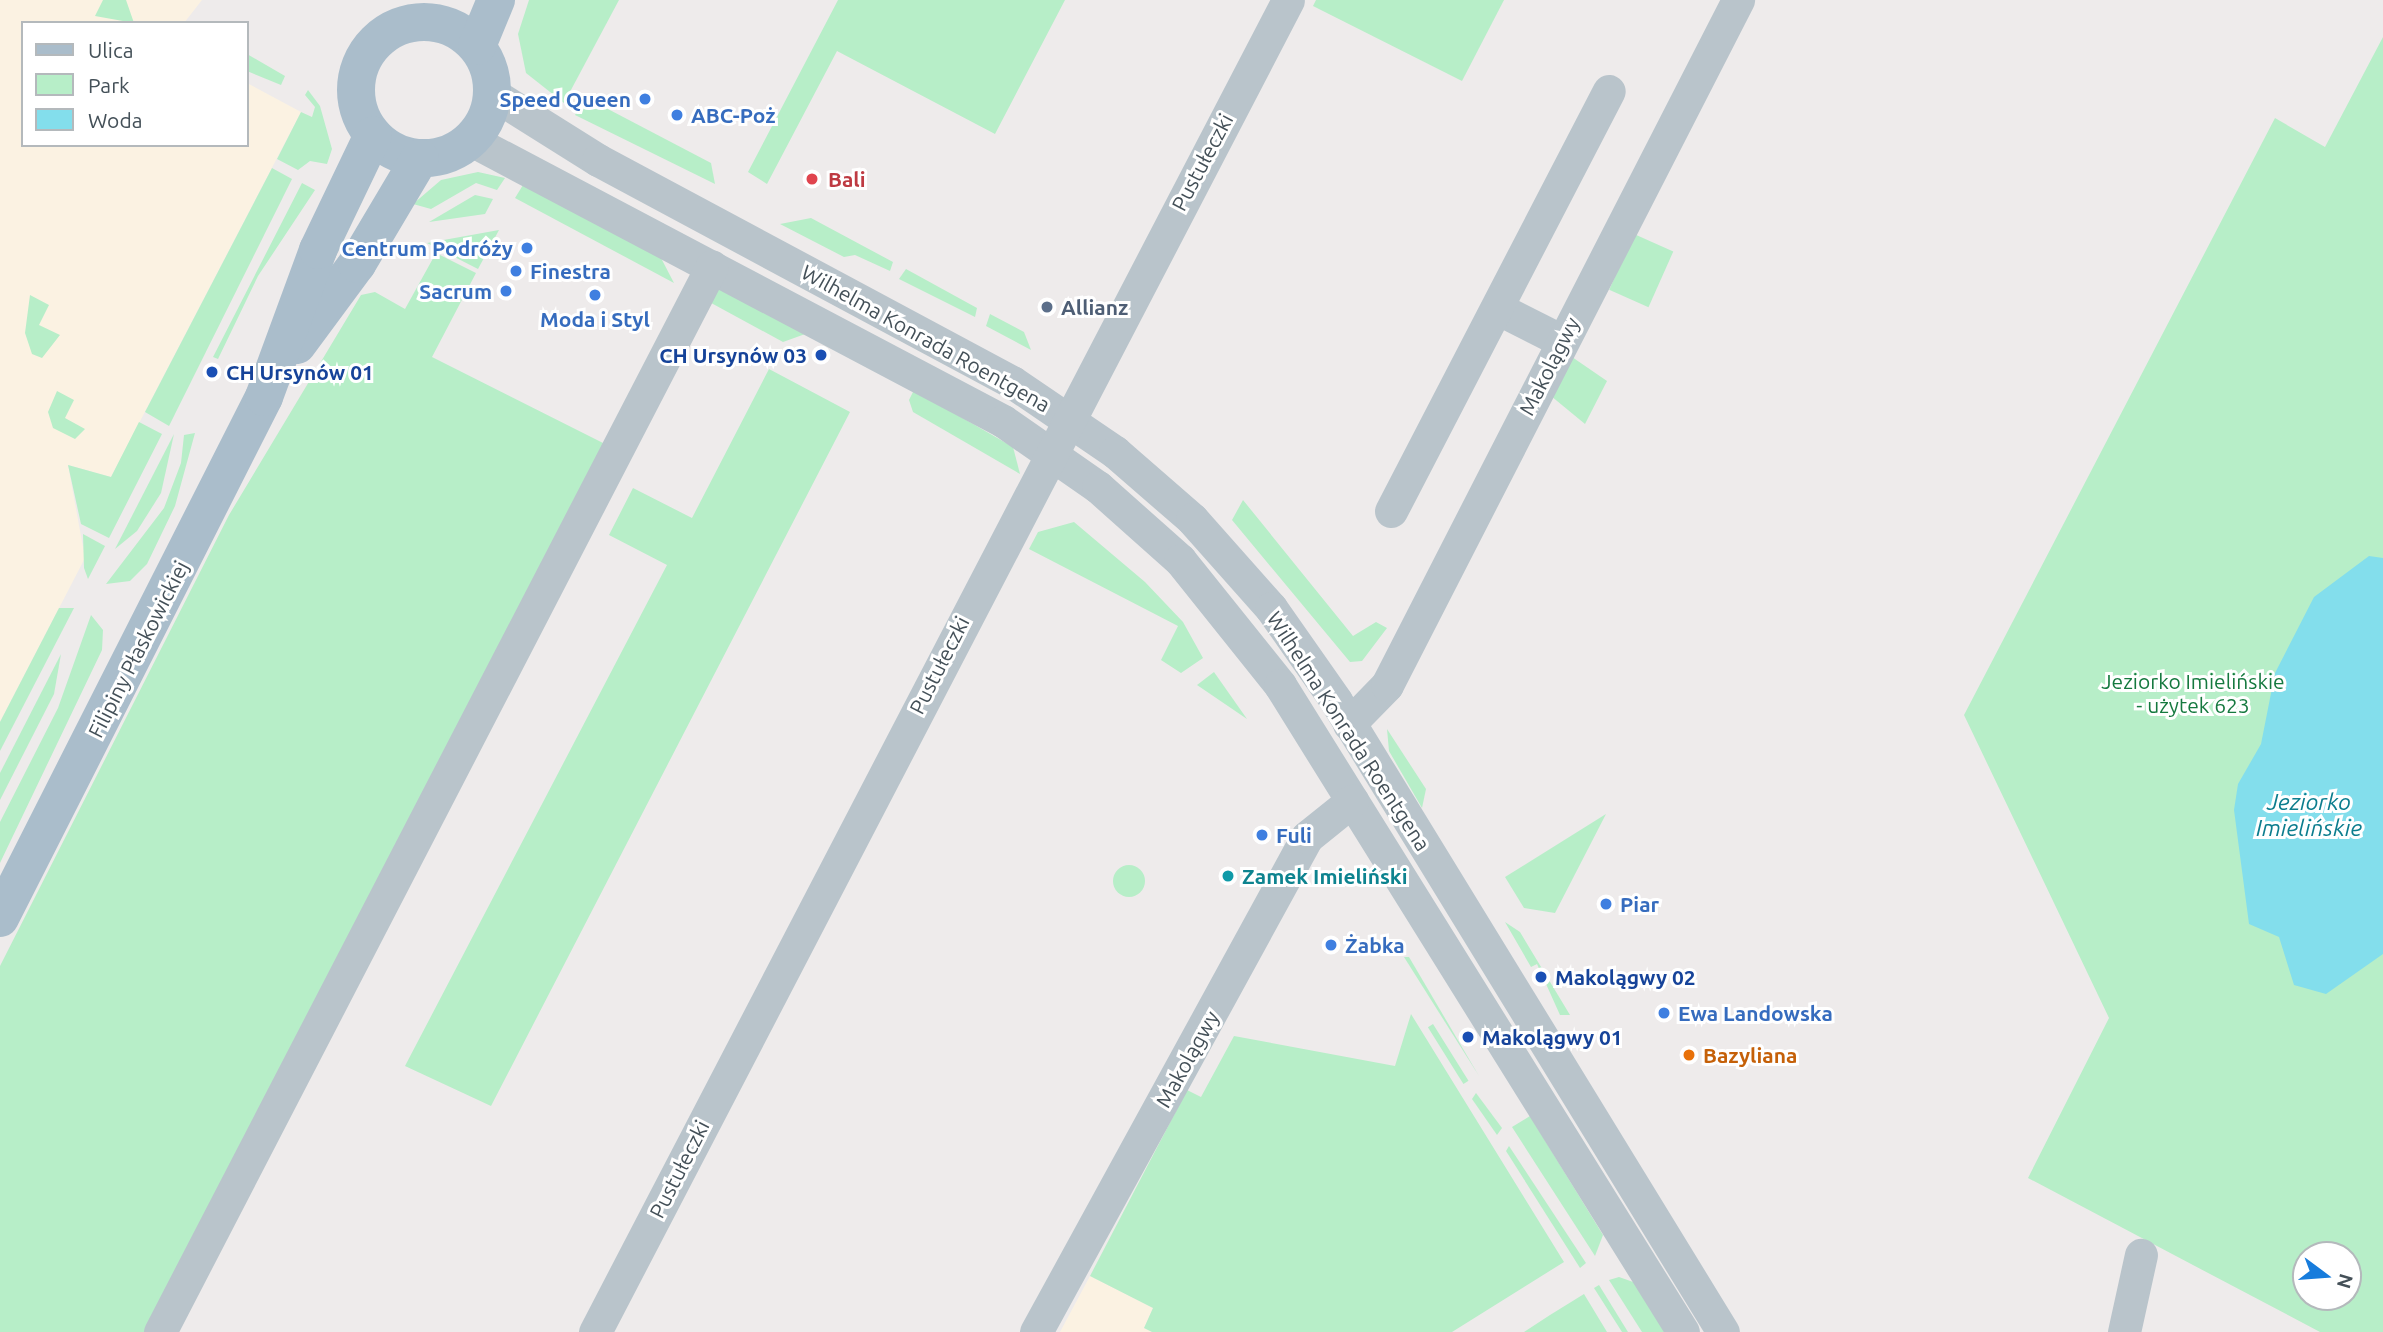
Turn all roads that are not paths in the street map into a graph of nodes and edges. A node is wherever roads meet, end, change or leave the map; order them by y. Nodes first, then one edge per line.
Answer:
1 (496, 0) edge
2 (1288, 0) edge
3 (1738, 0) edge
4 (437, 11) edge
5 (477, 46) junction
6 (1608, 91) dead end
7 (493, 94) junction
8 (373, 135) junction
9 (471, 140) junction
10 (420, 158) junction
11 (712, 266) junction
12 (1497, 308) junction
13 (1562, 341) junction
14 (273, 378) junction
15 (1067, 417) junction
16 (1049, 452) junction
17 (1391, 511) dead end
18 (1349, 724) junction
19 (1352, 801) junction
20 (0, 918) edge
21 (2141, 1255) dead end
22 (160, 1332) edge
23 (595, 1332) edge
24 (1036, 1332) edge
25 (1684, 1332) edge
26 (1723, 1332) edge
27 (2124, 1332) edge

1 - 5 main road
2 - 15 street, Pustułeczki
3 - 13 street, Makolągwy
4 - 5 main road
4 - 8 main road
5 - 7 main road
6 - 12 street
7 - 9 main road
7 - 15 street, Wilhelma Konrada Roentgena
8 - 10 main road
8 - 14 main road, Filipiny Płaskowickiej
9 - 10 main road
9 - 11 street, Wilhelma Konrada Roentgena
10 - 14 main road, Filipiny Płaskowickiej
11 - 16 street, Wilhelma Konrada Roentgena
11 - 22 street
12 - 13 street
12 - 17 street
13 - 18 street, Makolągwy
14 - 20 main road, Filipiny Płaskowickiej
15 - 16 street, Pustułeczki
15 - 18 street, Wilhelma Konrada Roentgena
16 - 19 street, Wilhelma Konrada Roentgena
16 - 23 street, Pustułeczki
18 - 26 street, Wilhelma Konrada Roentgena
19 - 24 street, Makolągwy
19 - 25 street, Wilhelma Konrada Roentgena
21 - 27 street

